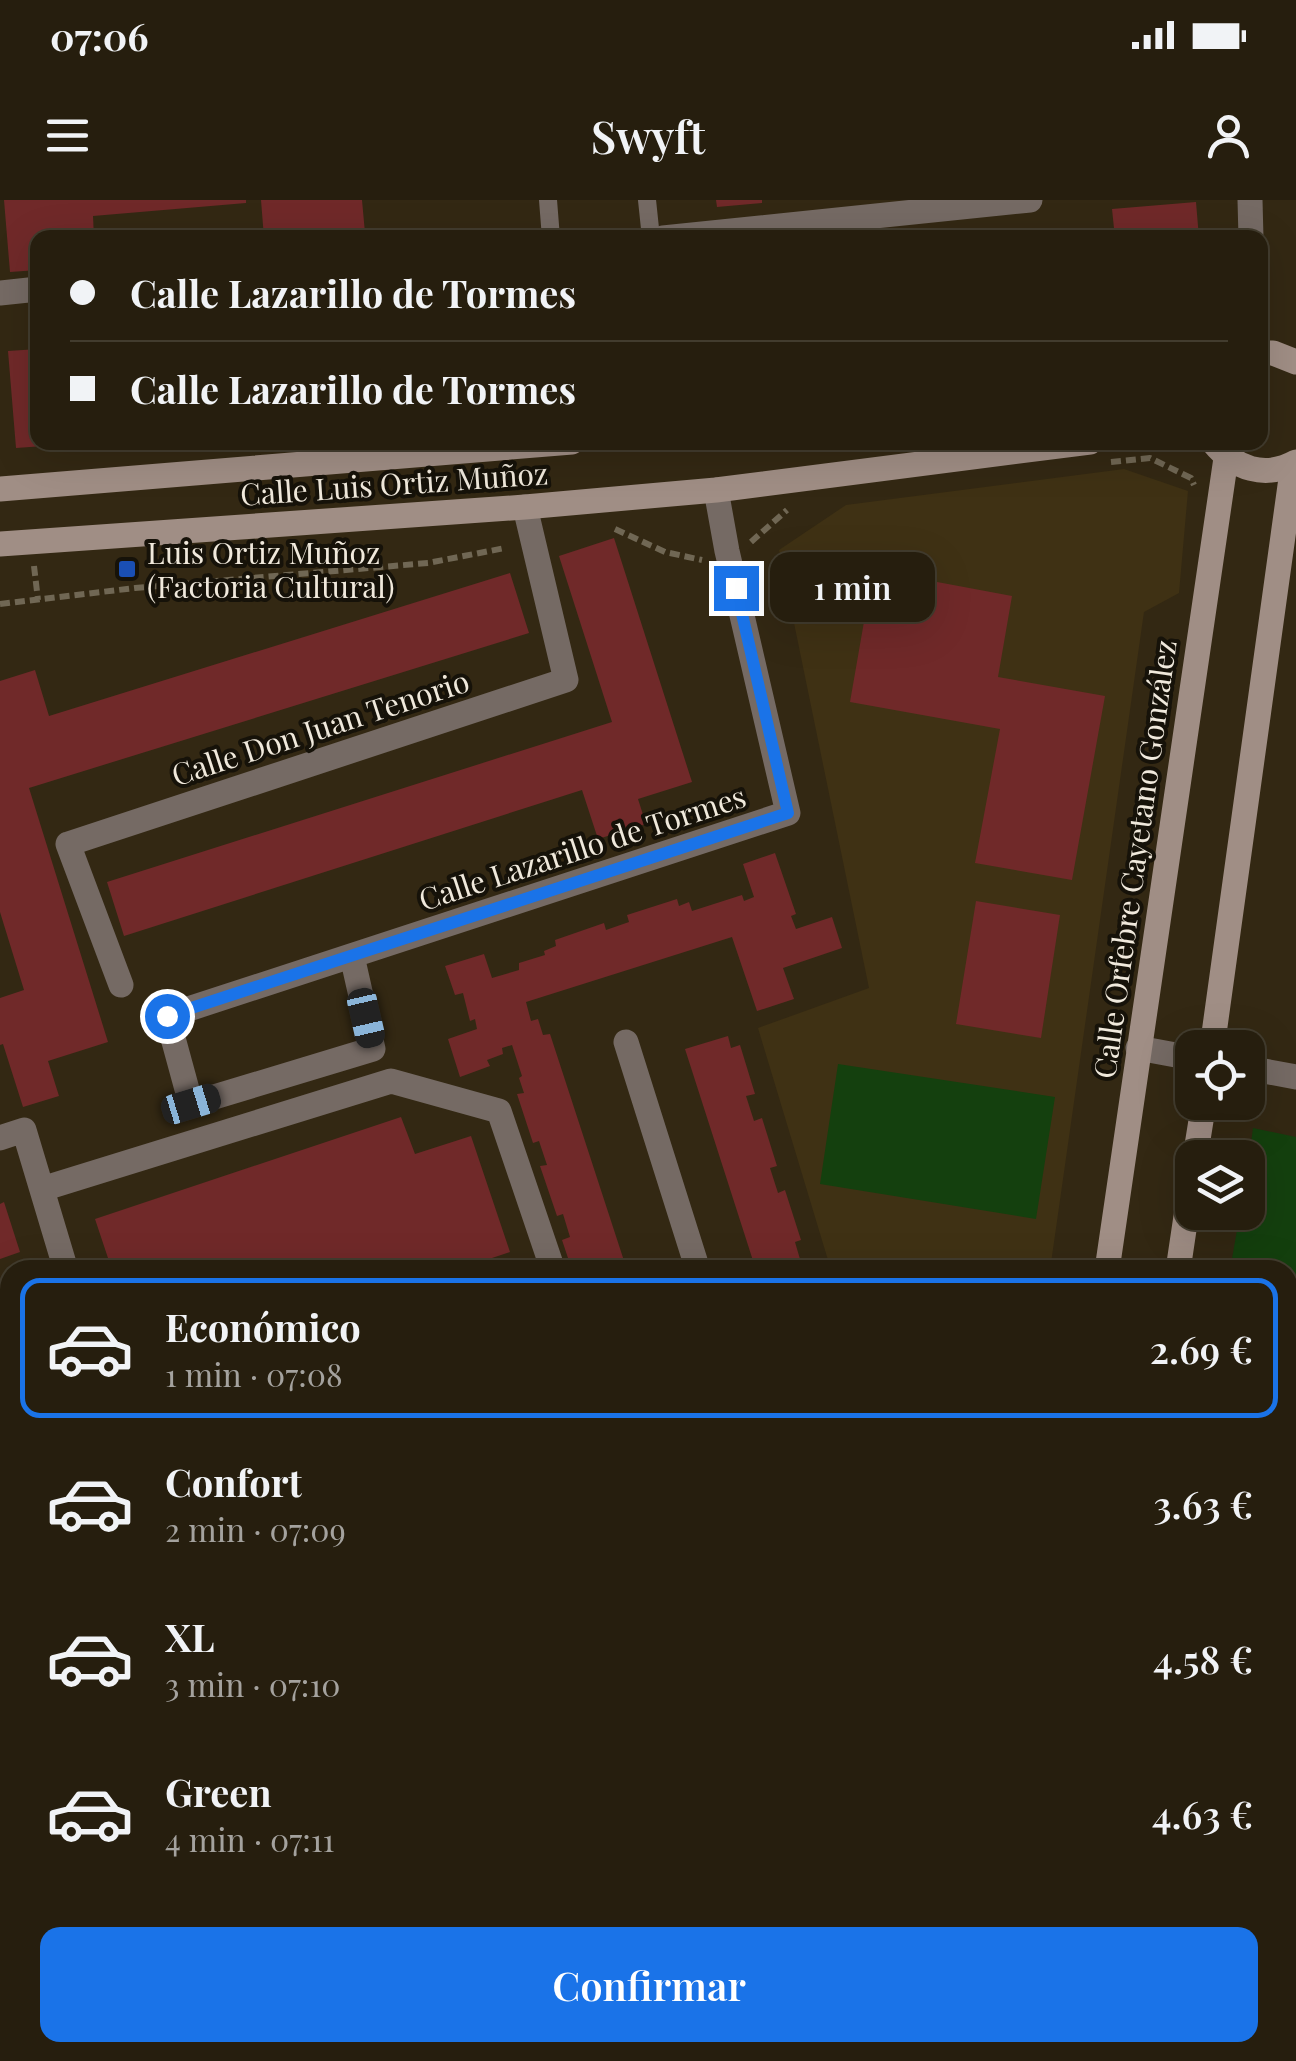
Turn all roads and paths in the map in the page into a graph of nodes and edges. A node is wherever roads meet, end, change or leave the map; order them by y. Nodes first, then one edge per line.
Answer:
1 (548, 200) edge
2 (647, 200) edge
3 (1030, 200) edge
4 (1250, 200) edge
5 (550, 230) edge
6 (649, 230) edge
7 (740, 230) edge
8 (1251, 230) edge
9 (30, 290) edge
10 (0, 292) edge
11 (1268, 353) edge
12 (1296, 362) edge
13 (473, 450) edge
14 (1220, 450) edge
15 (1091, 453) edge
16 (1294, 463) edge
17 (0, 488) edge
18 (716, 490) junction
19 (791, 506) dead end
20 (525, 507) junction
21 (1218, 509) junction
22 (611, 528) dead end
23 (534, 542) junction
24 (0, 544) edge
25 (727, 551) junction
26 (0, 604) edge
27 (352, 956) junction
28 (121, 985) dead end
29 (1215, 1030) edge
30 (626, 1042) dead end
31 (1138, 1048) junction
32 (1175, 1055) edge
33 (1265, 1071) edge
34 (1296, 1077) edge
35 (0, 1138) edge
36 (42, 1188) junction
37 (1184, 1230) edge
38 (63, 1260) edge
39 (549, 1260) edge
40 (695, 1260) edge
41 (1109, 1260) edge
42 (1179, 1260) edge

1 - 5 lane
2 - 6 lane
3 - 7 street
4 - 8 street
9 - 10 street
11 - 12 street
13 - 17 street, Calle Luis Ortiz Muñoz
14 - 16 street
14 - 21 street, Calle Orfebre Cayetano González
15 - 18 street, Calle Luis Ortiz Muñoz
15 - 21 path
16 - 29 street
18 - 20 street, Calle Luis Ortiz Muñoz
18 - 25 street, Calle Lazarillo de Tormes
19 - 25 path
20 - 23 street, Calle Don Juan Tenorio
20 - 24 street, Calle Luis Ortiz Muñoz
21 - 31 street, Calle Orfebre Cayetano González
22 - 25 path
23 - 26 path
23 - 28 street, Calle Don Juan Tenorio
25 - 27 street, Calle Lazarillo de Tormes
27 - 27 street, Calle Lazarillo de Tormes
30 - 40 street
31 - 32 street
31 - 41 street, Calle Orfebre Cayetano González
33 - 34 street
35 - 36 street
36 - 38 street
36 - 39 street
37 - 42 street

